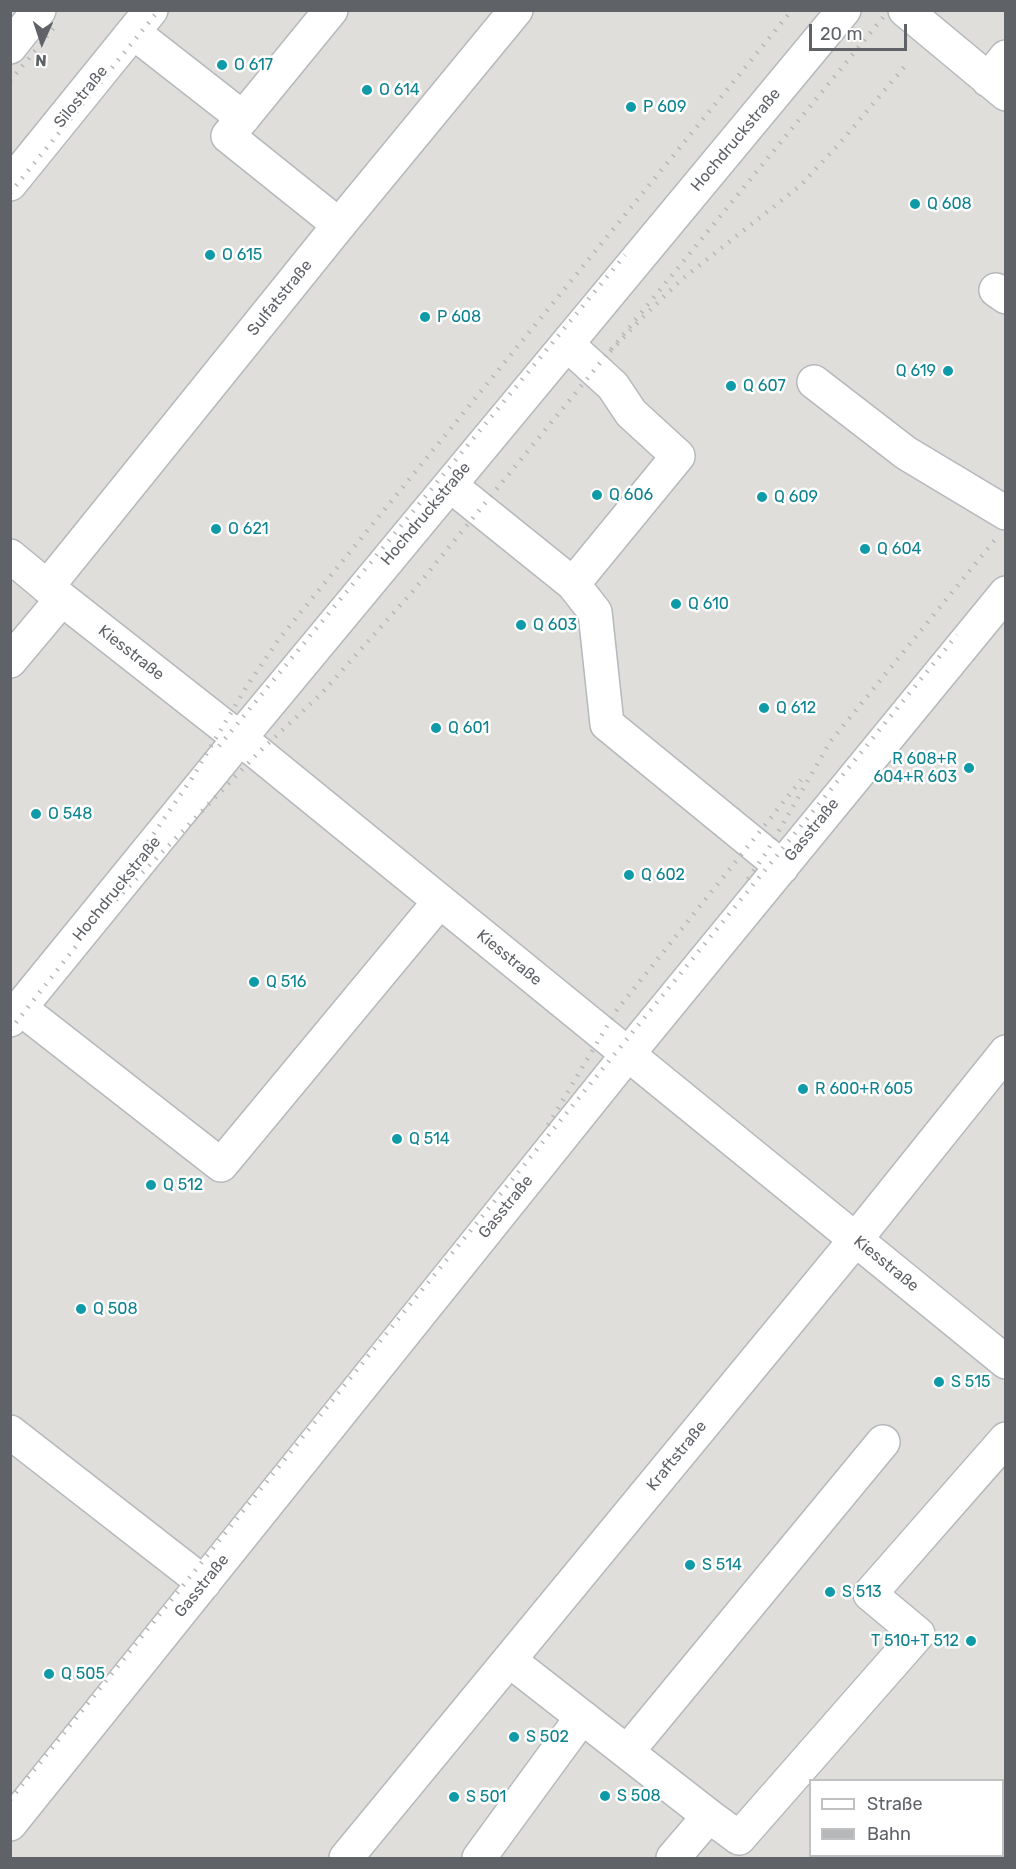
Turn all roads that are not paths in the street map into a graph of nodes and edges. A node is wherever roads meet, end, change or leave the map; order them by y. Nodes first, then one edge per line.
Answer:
1 (39, 10) edge
2 (332, 10) edge
3 (516, 10) edge
4 (844, 10) edge
5 (904, 10) edge
6 (142, 21) edge
7 (10, 47) edge
8 (999, 77) edge
9 (243, 118) junction
10 (10, 184) edge
11 (339, 225) junction
12 (567, 344) junction
13 (814, 382) dead end
14 (450, 484) junction
15 (1005, 513) edge
16 (10, 556) edge
17 (573, 584) junction
18 (54, 593) junction
19 (1005, 593) edge
20 (10, 661) edge
21 (240, 738) junction
22 (782, 867) junction
23 (440, 901) junction
24 (15, 1014) edge
25 (1005, 1052) edge
26 (628, 1054) junction
27 (856, 1239) junction
28 (1005, 1362) edge
29 (10, 1432) edge
30 (1005, 1439) edge
31 (883, 1442) dead end
32 (204, 1583) junction
33 (509, 1660) junction
34 (582, 1717) junction
35 (627, 1752) junction
36 (709, 1816) junction
37 (10, 1824) edge
38 (346, 1858) edge
39 (479, 1858) edge
40 (674, 1858) edge

1 - 7 street
2 - 9 street
3 - 11 street, Sulfatstraße
4 - 12 street, Hochdruckstraße
5 - 8 street
6 - 9 street
6 - 10 street, Silostraße
9 - 11 street
11 - 18 street, Sulfatstraße
12 - 14 street, Hochdruckstraße
12 - 17 street
13 - 15 street
14 - 17 street
14 - 21 street, Hochdruckstraße
16 - 18 street, Kiesstraße
17 - 22 street
18 - 20 street, Sulfatstraße
18 - 21 street, Kiesstraße
19 - 22 street, Gasstraße
21 - 23 street, Kiesstraße
21 - 24 street, Hochdruckstraße
22 - 26 street, Gasstraße
23 - 24 street
23 - 26 street, Kiesstraße
25 - 27 street, Kraftstraße
26 - 27 street, Kiesstraße
26 - 32 street, Gasstraße
27 - 28 street, Kiesstraße
27 - 33 street, Kraftstraße
29 - 32 street
30 - 36 street
31 - 35 street
32 - 37 street, Gasstraße
33 - 34 street
33 - 38 street, Kraftstraße
34 - 35 street
34 - 39 street
35 - 36 street
36 - 40 street

